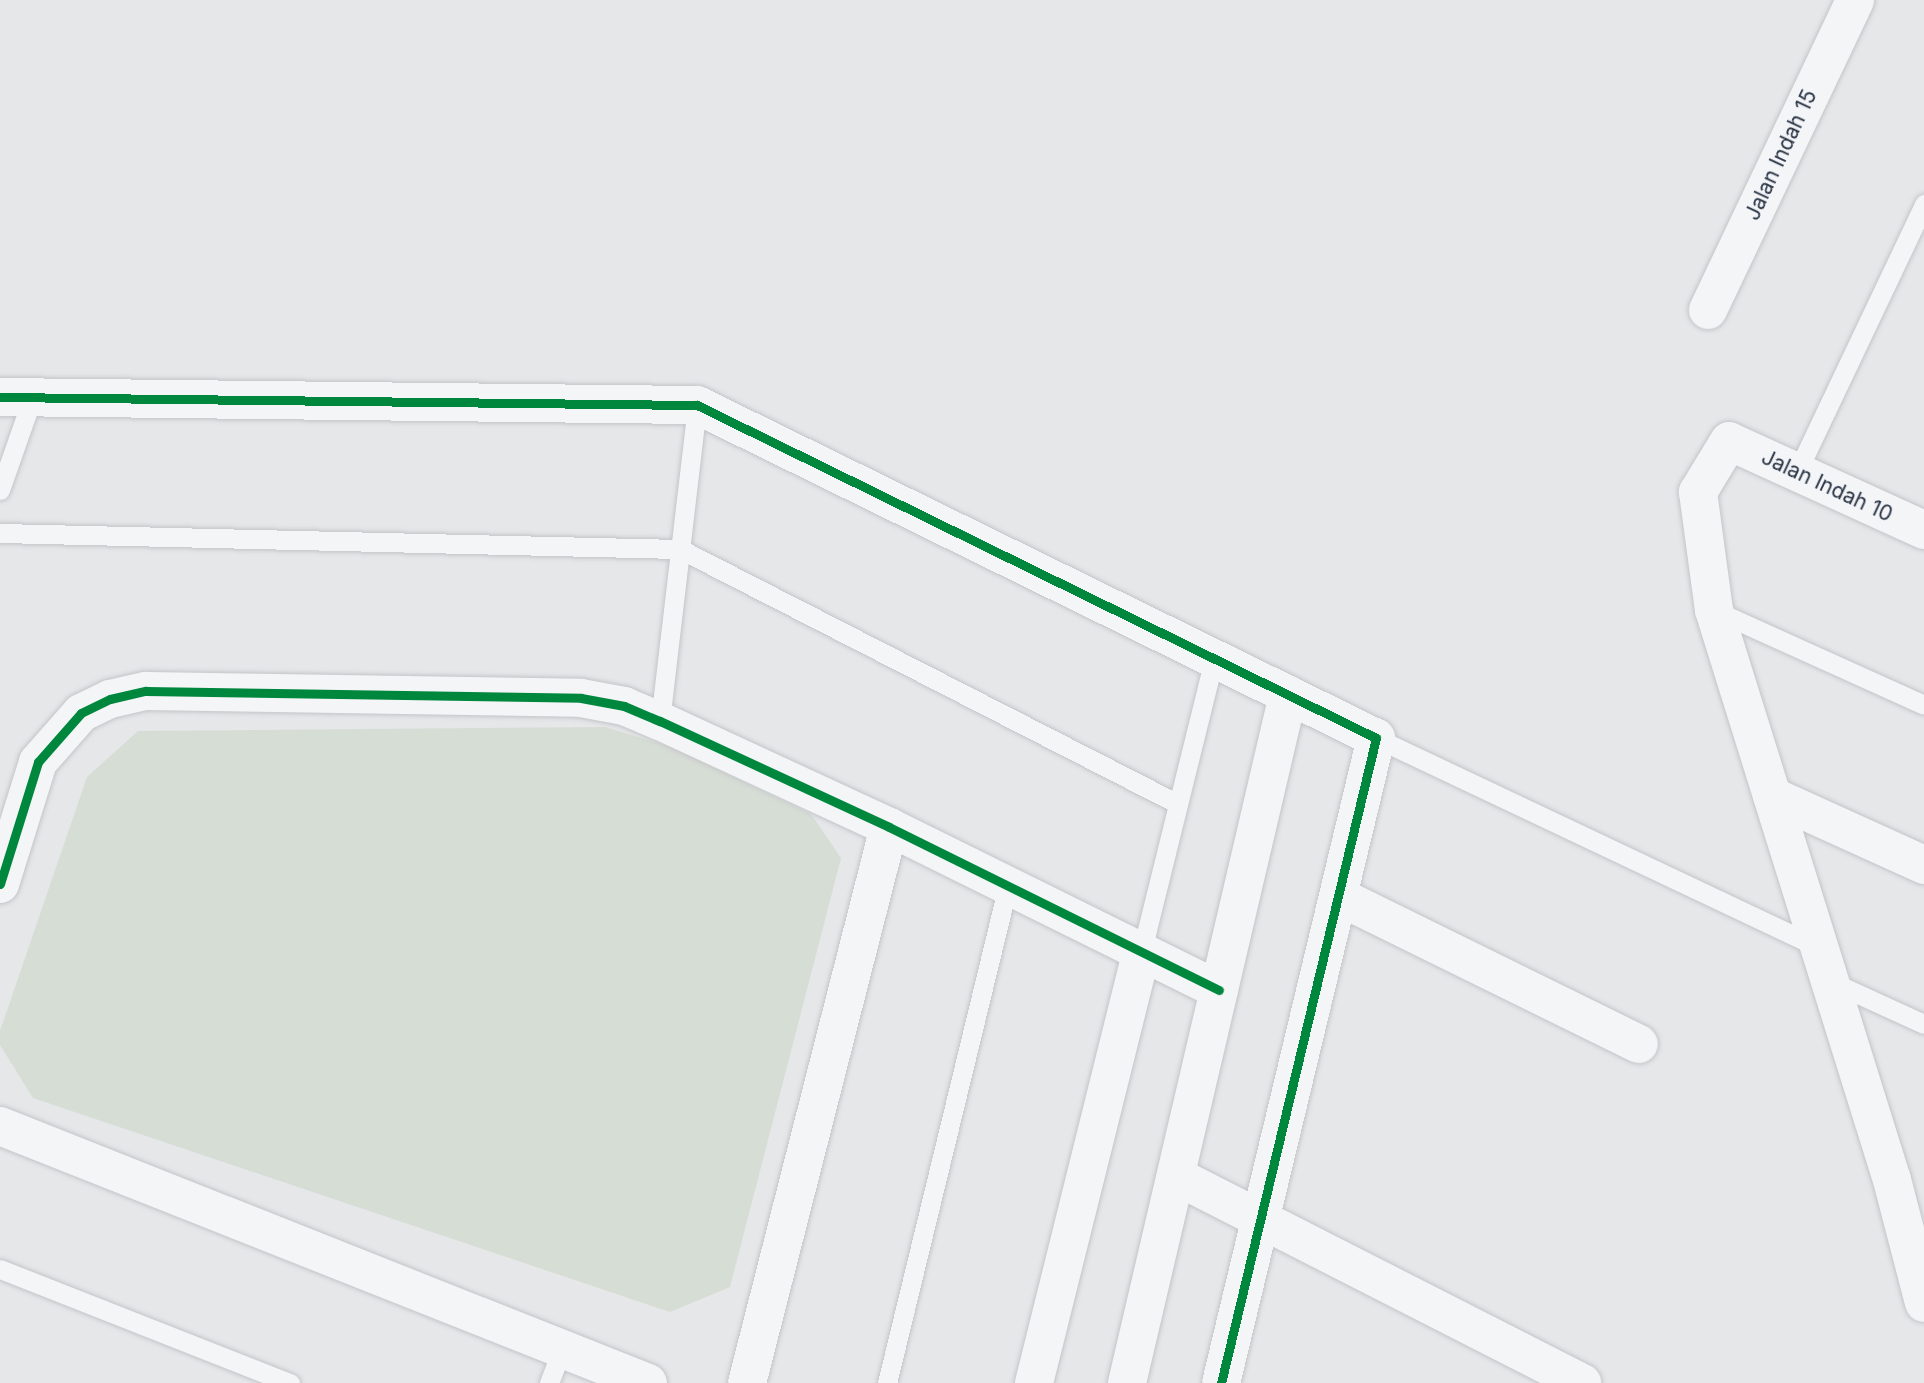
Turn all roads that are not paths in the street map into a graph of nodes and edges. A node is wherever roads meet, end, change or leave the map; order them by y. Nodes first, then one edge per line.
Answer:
1 (1855, 0) edge
2 (1924, 204) edge
3 (1708, 310) dead end
4 (16, 396) edge
5 (697, 405) junction
6 (1797, 472) junction
7 (0, 490) edge
8 (1924, 530) edge
9 (0, 533) edge
10 (680, 549) junction
11 (1714, 610) junction
12 (1214, 658) junction
13 (1288, 695) junction
14 (1924, 705) edge
15 (660, 721) junction
16 (1376, 738) junction
17 (1772, 796) junction
18 (1178, 804) junction
19 (889, 827) junction
20 (1924, 864) edge
21 (0, 884) edge
22 (1008, 885) junction
23 (1340, 897) junction
24 (1142, 950) junction
25 (1825, 965) junction
26 (1219, 990) junction
27 (1924, 1024) edge
28 (1639, 1044) dead end
29 (0, 1126) edge
30 (1176, 1176) junction
31 (1908, 1188) edge
32 (1258, 1217) junction
33 (0, 1269) edge
34 (1924, 1303) edge
35 (556, 1366) edge
36 (290, 1383) edge
37 (648, 1383) edge
38 (747, 1383) edge
39 (887, 1383) edge
40 (1034, 1383) edge
41 (1127, 1383) edge
42 (1221, 1383) edge
43 (1582, 1383) edge

1 - 3 street, Jalan Indah 15
2 - 6 lane
4 - 5 street
4 - 7 lane
5 - 10 lane
5 - 12 street
6 - 8 street, Jalan Indah 10
6 - 11 street, Jalan Indah 10
9 - 10 lane
10 - 15 lane
10 - 18 lane
11 - 14 lane
11 - 17 street
12 - 13 street
12 - 18 lane
13 - 16 street
13 - 26 street
15 - 19 street
15 - 21 street
16 - 23 street
16 - 25 lane
17 - 20 street
17 - 25 street
18 - 24 lane
19 - 22 street
19 - 38 street
22 - 24 street
22 - 39 lane
23 - 28 street
23 - 32 street
24 - 26 street
24 - 40 street
25 - 27 lane
25 - 31 street
26 - 30 street
29 - 35 street
30 - 32 street
30 - 41 street
31 - 34 street
32 - 42 street
32 - 43 street
33 - 36 lane
35 - 37 street

